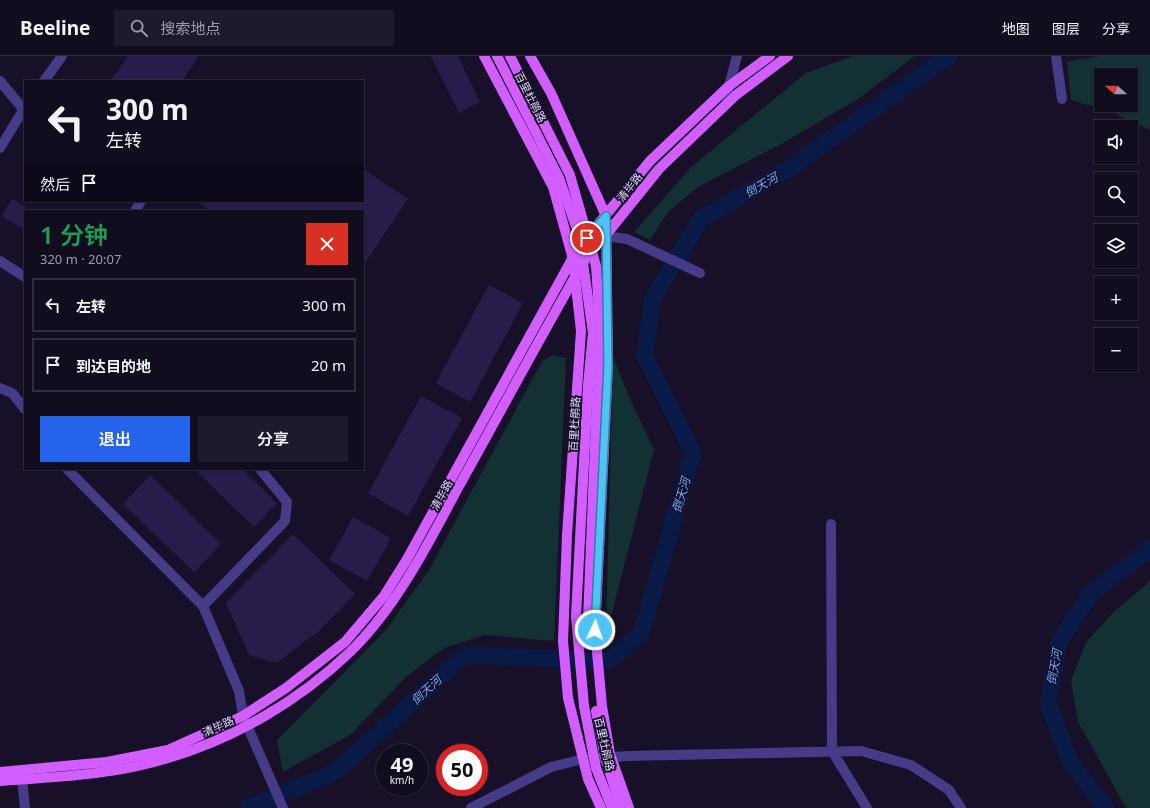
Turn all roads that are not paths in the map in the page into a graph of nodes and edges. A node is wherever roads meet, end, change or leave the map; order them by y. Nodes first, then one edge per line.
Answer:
1 (62, 56) edge
2 (484, 56) edge
3 (497, 56) edge
4 (510, 56) edge
5 (530, 56) edge
6 (737, 56) edge
7 (770, 56) edge
8 (788, 56) edge
9 (1056, 56) edge
10 (45, 80) edge
11 (0, 81) edge
12 (729, 86) junction
13 (1062, 99) dead end
14 (727, 103) junction
15 (24, 108) edge
16 (0, 148) edge
17 (606, 216) junction
18 (605, 236) junction
19 (573, 259) junction
20 (0, 261) edge
21 (700, 273) dead end
22 (24, 276) edge
23 (574, 278) junction
24 (0, 388) edge
25 (24, 407) edge
26 (68, 470) edge
27 (261, 470) edge
28 (831, 524) dead end
29 (203, 606) junction
30 (243, 716) junction
31 (247, 726) junction
32 (832, 751) junction
33 (608, 757) junction
34 (583, 759) junction
35 (0, 772) edge
36 (22, 779) junction
37 (0, 780) edge
38 (25, 808) edge
39 (283, 808) edge
40 (471, 808) edge
41 (601, 808) edge
42 (612, 808) edge
43 (621, 808) edge
44 (629, 808) edge
45 (867, 808) edge
46 (961, 808) edge

1 - 10 street
2 - 19 main road
3 - 42 main road, 百里杜鹃路, bridge
4 - 33 main road, 百里杜鹃路, bridge
5 - 17 main road
6 - 12 street
7 - 12 main road
8 - 14 main road, 清毕路
9 - 13 street
11 - 15 street
12 - 14 street
12 - 17 main road
14 - 18 main road, 清毕路
15 - 16 street
17 - 18 main road
17 - 19 main road
18 - 21 street
18 - 23 main road, 清毕路
18 - 33 main road
19 - 23 main road
19 - 30 main road
20 - 22 street
23 - 31 main road, 清毕路
23 - 34 main road
24 - 25 street
26 - 29 street
27 - 29 street
28 - 32 street
29 - 30 street
30 - 31 street
30 - 35 main road
31 - 36 main road, 清毕路
31 - 39 street
32 - 33 street
32 - 45 street
32 - 46 street
33 - 34 street
33 - 43 main road, 百里杜鹃路, bridge
33 - 44 main road
34 - 40 street
34 - 41 main road
36 - 37 main road, 清毕路
36 - 38 street

